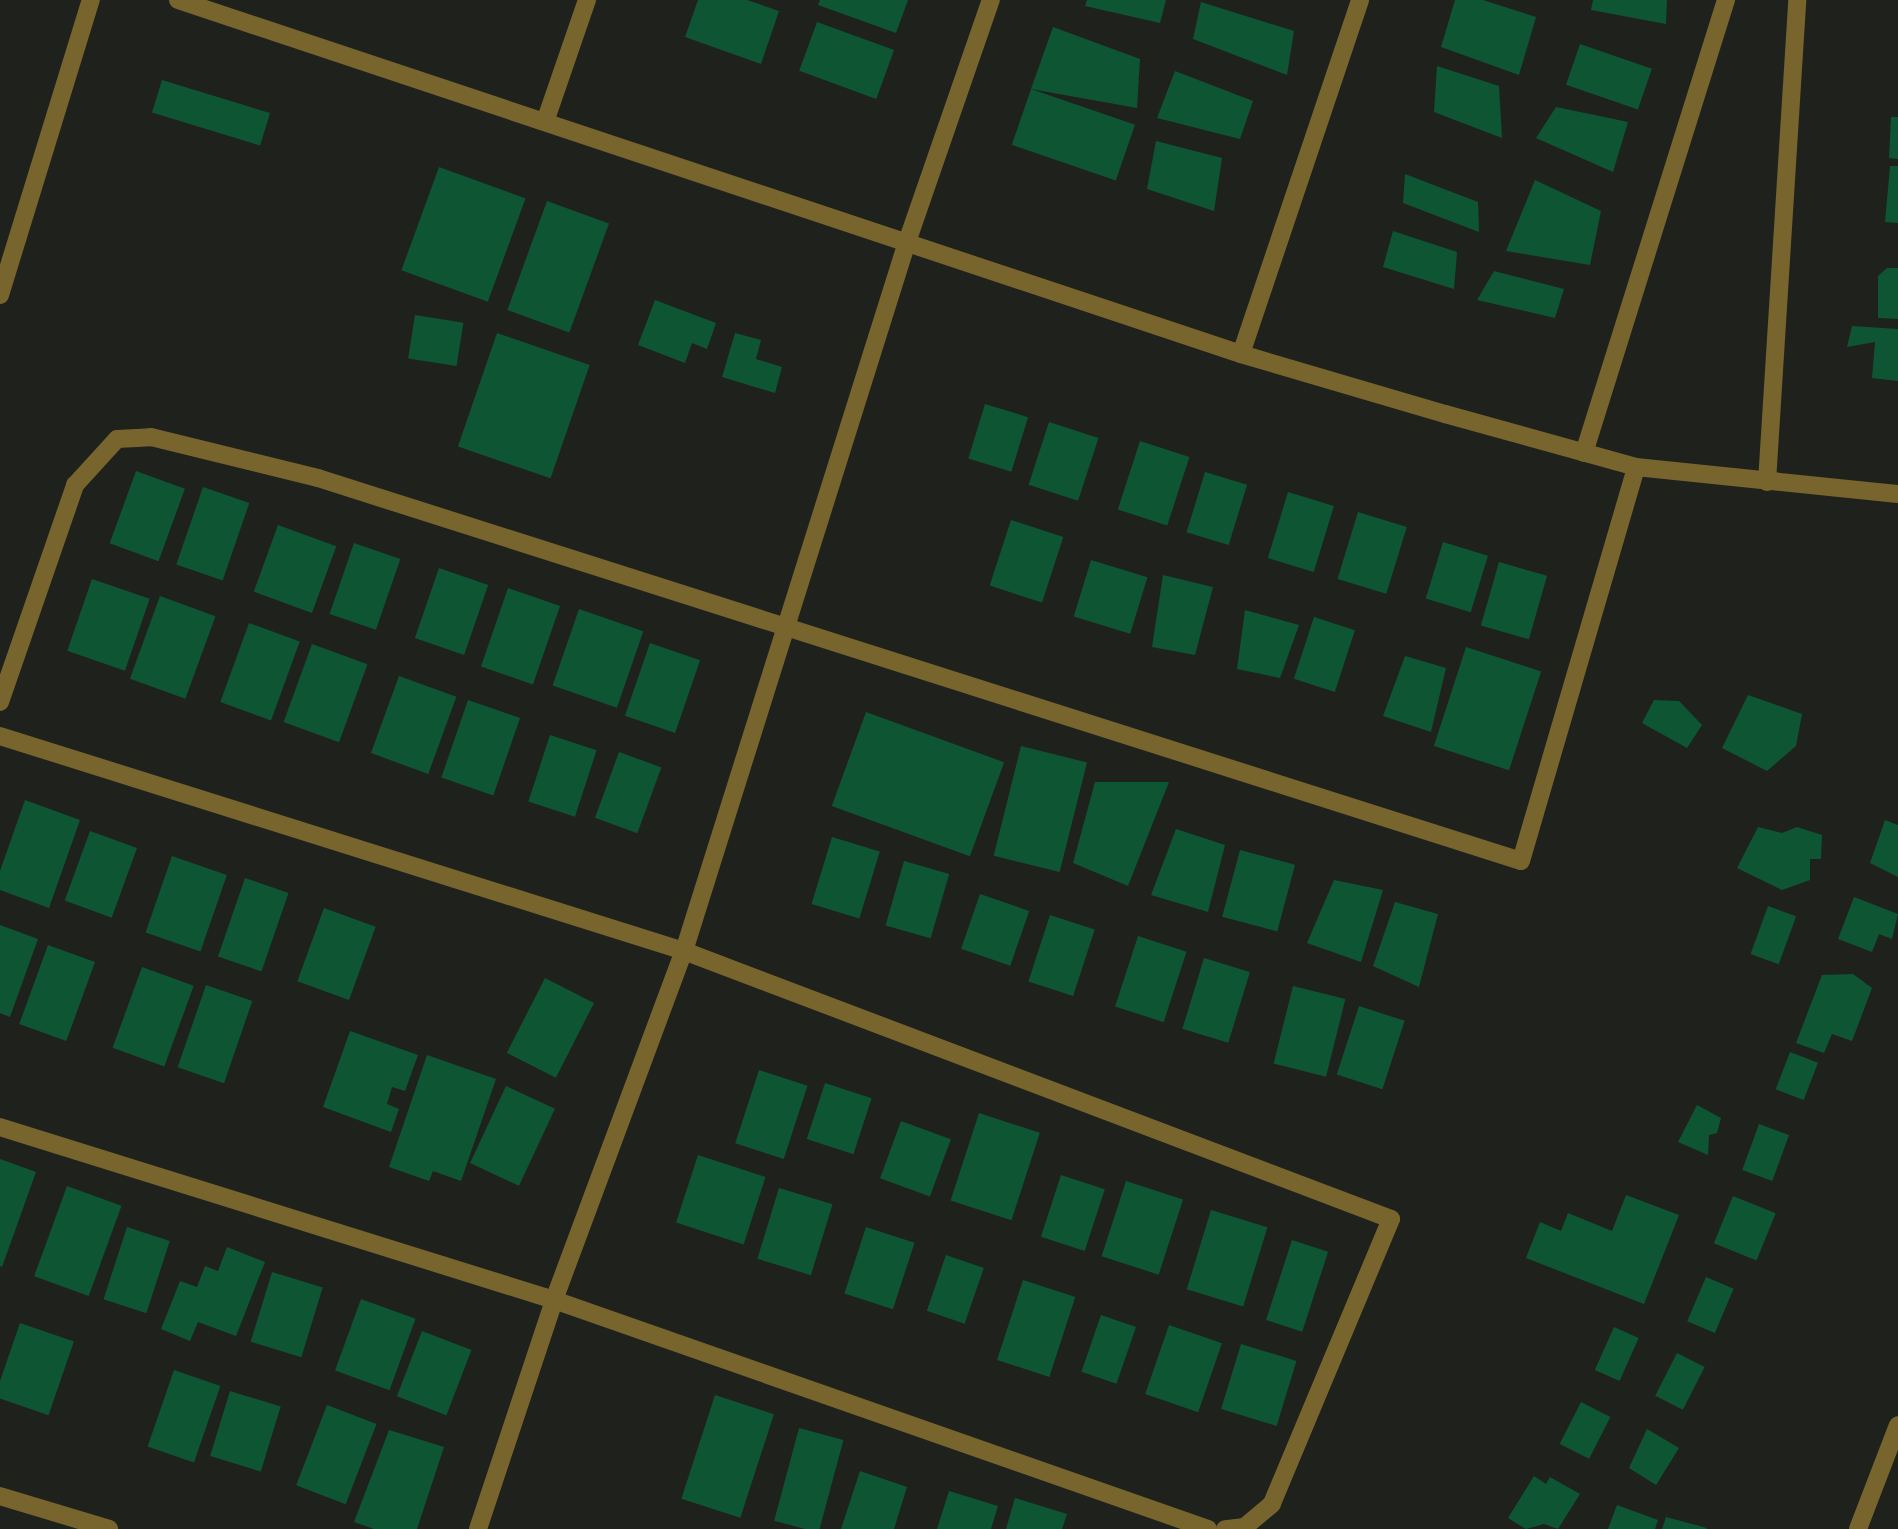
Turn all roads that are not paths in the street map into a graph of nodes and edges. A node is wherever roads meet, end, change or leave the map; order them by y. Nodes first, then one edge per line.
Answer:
1 (91, 0) edge
2 (178, 0) edge
3 (587, 0) edge
4 (991, 0) edge
5 (1360, 0) edge
6 (1726, 0) edge
7 (1797, 0) edge
8 (546, 119) junction
9 (907, 242) junction
10 (0, 295) edge
11 (1241, 355) junction
12 (1584, 453) junction
13 (1636, 467) junction
14 (1768, 482) junction
15 (1898, 494) edge
16 (789, 625) junction
17 (0, 702) edge
18 (0, 736) edge
19 (684, 951) junction
20 (0, 1127) edge
21 (554, 1300) junction
22 (1898, 1425) edge
23 (0, 1496) edge
24 (109, 1529) edge
25 (478, 1529) edge
26 (1208, 1529) edge
27 (1225, 1529) edge
28 (1858, 1529) edge

1 - 10 street
2 - 8 street
3 - 8 street
4 - 9 street
5 - 11 street
6 - 12 street
7 - 14 street
8 - 9 street
9 - 11 street
9 - 16 street
11 - 12 street
12 - 13 street
13 - 14 street
13 - 16 street
14 - 15 street
16 - 17 street
16 - 19 street
18 - 19 street
19 - 21 street
19 - 27 street
20 - 21 street
21 - 25 street
21 - 26 street
22 - 28 street
23 - 24 street

